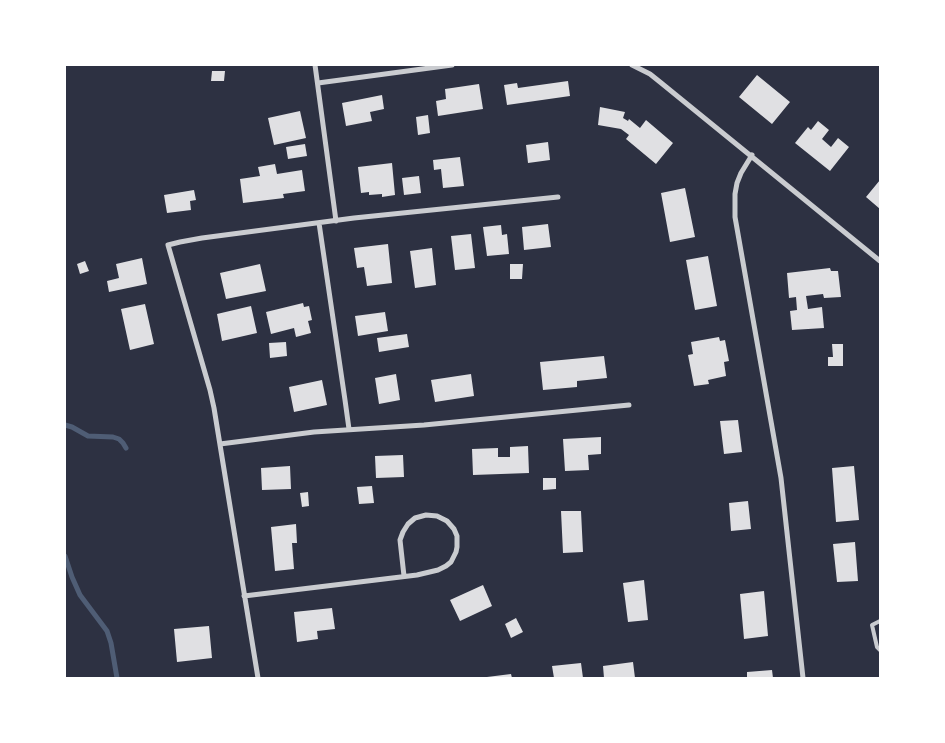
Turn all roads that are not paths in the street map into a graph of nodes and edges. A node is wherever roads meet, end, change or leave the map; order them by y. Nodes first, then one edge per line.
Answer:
1 (315, 65) edge
2 (452, 65) edge
3 (632, 65) edge
4 (318, 83) junction
5 (752, 155) junction
6 (558, 197) dead end
7 (336, 221) junction
8 (319, 223) junction
9 (880, 260) edge
10 (629, 405) dead end
11 (349, 429) junction
12 (220, 444) junction
13 (404, 576) junction
14 (244, 596) junction
15 (880, 621) edge
16 (880, 650) edge
17 (258, 678) edge
18 (803, 678) edge

1 - 4 street
2 - 4 street
3 - 5 street
4 - 7 street
5 - 9 street
5 - 18 street
6 - 7 street
7 - 8 street
8 - 11 street
8 - 12 street
10 - 11 street
11 - 12 street
12 - 14 street
13 - 13 street
13 - 14 street
14 - 17 street
15 - 16 lane

